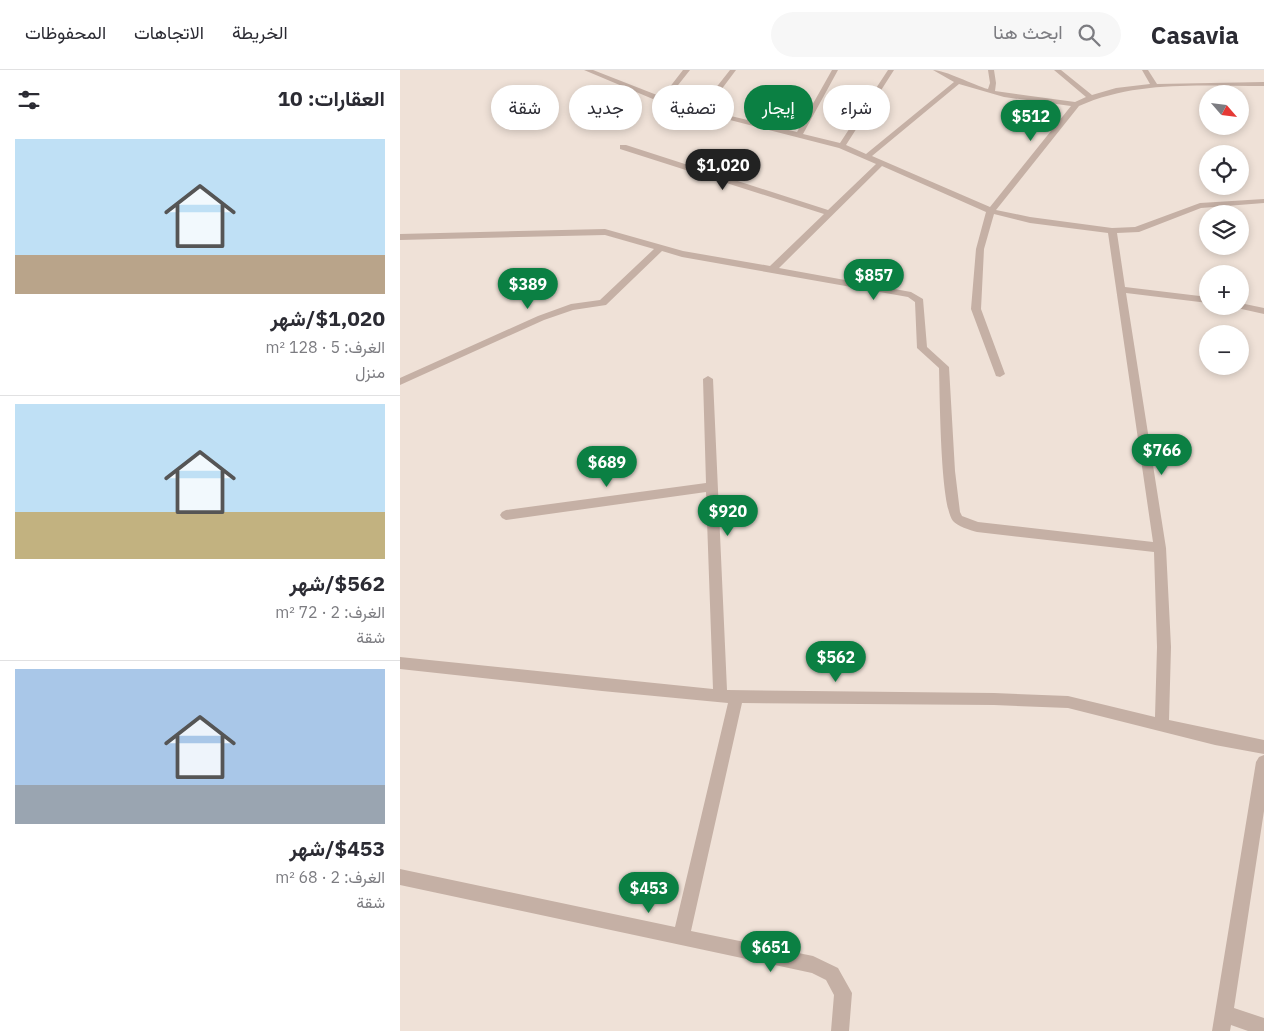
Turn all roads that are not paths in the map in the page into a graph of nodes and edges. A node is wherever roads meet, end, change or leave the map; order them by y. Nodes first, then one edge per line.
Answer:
1 (587, 70) edge
2 (687, 70) edge
3 (733, 70) edge
4 (835, 70) edge
5 (891, 70) edge
6 (936, 70) edge
7 (991, 70) edge
8 (1057, 70) edge
9 (1145, 70) edge
10 (958, 82) junction
11 (1264, 84) edge
12 (675, 85) edge
13 (722, 85) edge
14 (1155, 86) junction
15 (991, 91) junction
16 (652, 95) edge
17 (1089, 96) junction
18 (1076, 104) junction
19 (734, 119) edge
20 (799, 135) junction
21 (842, 146) junction
22 (622, 147) dead end
23 (868, 156) junction
24 (881, 163) junction
25 (1264, 201) edge
26 (991, 211) junction
27 (830, 213) junction
28 (1112, 231) junction
29 (400, 237) edge
30 (660, 248) junction
31 (772, 268) junction
32 (1120, 289) junction
33 (1199, 299) edge
34 (1249, 308) edge
35 (1264, 311) edge
36 (1000, 374) dead end
37 (708, 379) dead end
38 (400, 382) edge
39 (712, 487) junction
40 (506, 515) dead end
41 (1160, 548) junction
42 (400, 663) edge
43 (728, 696) junction
44 (1162, 724) junction
45 (1264, 747) edge
46 (1264, 762) edge
47 (1259, 824) edge
48 (400, 877) edge
49 (681, 937) junction
50 (1222, 1022) edge
51 (1264, 1027) edge
52 (840, 1031) edge

1 - 16 street
2 - 12 street
3 - 13 street
4 - 20 street
5 - 21 street
6 - 10 street
7 - 15 street
8 - 17 street
9 - 14 street
10 - 15 street
10 - 23 street
11 - 14 street
14 - 17 street
15 - 18 street
17 - 18 street
18 - 26 street
19 - 20 street
20 - 21 street
21 - 23 street
22 - 27 street
23 - 24 street
24 - 26 street
24 - 27 street
25 - 28 street
26 - 28 street
26 - 36 street
27 - 31 street
28 - 32 street
29 - 30 street
30 - 31 street
30 - 38 street
31 - 41 street
32 - 33 street
32 - 41 street
34 - 35 street
37 - 39 street
39 - 40 street
39 - 43 street
41 - 44 street
42 - 43 street
43 - 44 street
43 - 49 street
44 - 45 street
46 - 47 street
47 - 50 street
48 - 49 street
49 - 52 street
50 - 51 street

